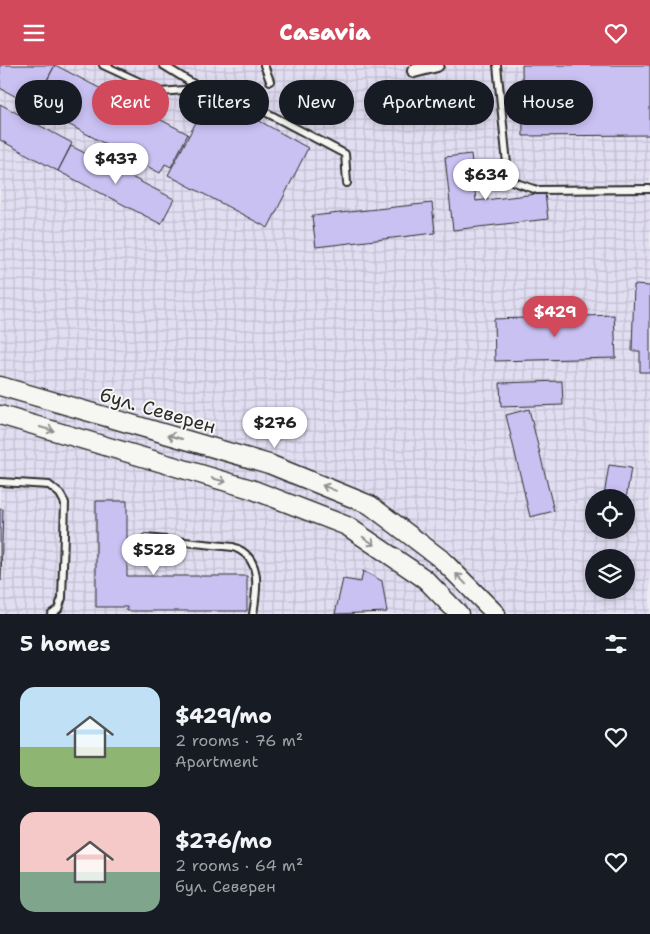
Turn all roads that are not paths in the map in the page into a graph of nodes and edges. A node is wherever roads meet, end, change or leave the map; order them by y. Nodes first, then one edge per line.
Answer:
1 (103, 65) edge
2 (163, 65) edge
3 (264, 65) edge
4 (437, 65) edge
5 (498, 65) edge
6 (172, 67) edge
7 (414, 71) dead end
8 (190, 80) edge
9 (270, 81) dead end
10 (179, 90) edge
11 (269, 114) edge
12 (347, 183) dead end
13 (650, 189) edge
14 (0, 386) edge
15 (0, 415) edge
16 (0, 482) edge
17 (146, 538) dead end
18 (452, 611) edge
19 (51, 614) edge
20 (253, 614) edge
21 (496, 614) edge

1 - 10 lane
2 - 6 lane
3 - 9 lane
4 - 7 street
5 - 13 lane
6 - 8 lane
11 - 12 lane
21 -> 14 main road, бул. Северен
15 -> 18 main road
16 - 19 lane
17 - 20 lane

